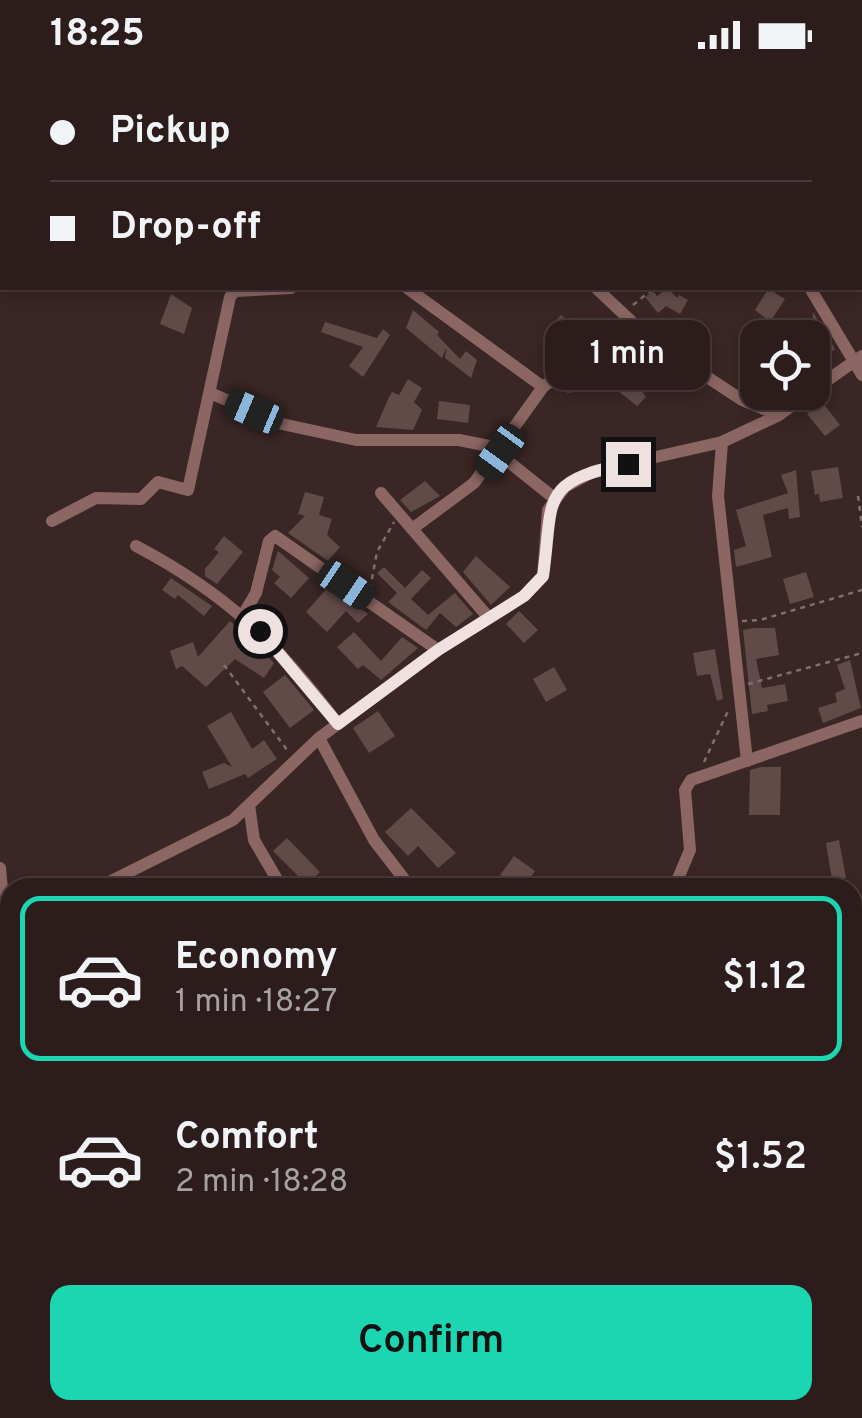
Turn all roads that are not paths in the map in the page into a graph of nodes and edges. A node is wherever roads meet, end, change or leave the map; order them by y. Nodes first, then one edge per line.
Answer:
1 (267, 290) edge
2 (410, 290) edge
3 (598, 290) edge
4 (811, 290) edge
5 (645, 331) junction
6 (612, 351) junction
7 (858, 359) edge
8 (682, 370) junction
9 (862, 375) edge
10 (830, 379) edge
11 (542, 387) junction
12 (210, 393) junction
13 (786, 410) edge
14 (779, 415) junction
15 (722, 442) junction
16 (500, 452) junction
17 (381, 493) dead end
18 (554, 498) junction
19 (52, 521) dead end
20 (412, 530) junction
21 (136, 546) dead end
22 (243, 616) junction
23 (489, 618) junction
24 (438, 650) junction
25 (862, 722) edge
26 (338, 724) junction
27 (319, 738) junction
28 (747, 761) junction
29 (250, 805) junction
30 (119, 878) edge
31 (276, 878) edge
32 (398, 878) edge
33 (678, 878) edge

1 - 12 street
2 - 11 street
3 - 5 street
4 - 7 street
5 - 6 street
5 - 8 street
6 - 8 street
6 - 11 street
7 - 9 street
7 - 10 street
8 - 14 street
11 - 16 street
12 - 16 street
12 - 19 street
13 - 14 street
14 - 15 street
15 - 18 street
15 - 28 street
16 - 18 street
16 - 20 street
17 - 20 street
18 - 23 street
20 - 23 street
21 - 22 street
22 - 24 street
22 - 26 street
23 - 24 street
24 - 26 street
25 - 28 street
26 - 27 street
27 - 29 street
27 - 32 street
28 - 33 street
29 - 30 street
29 - 31 street

